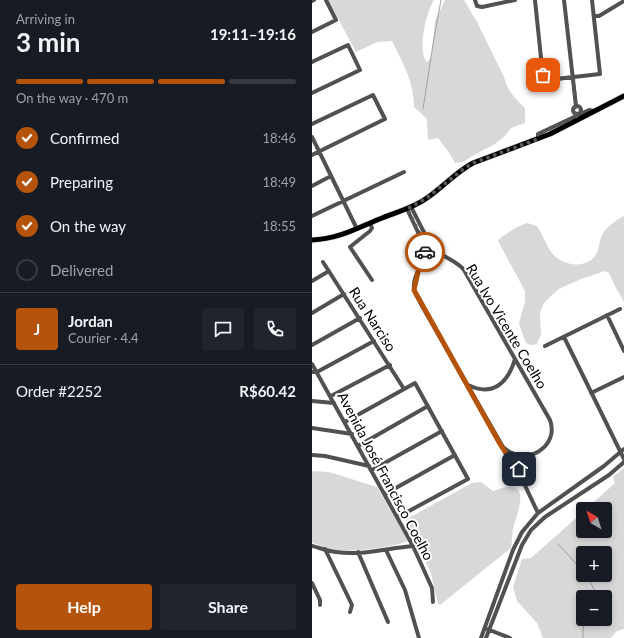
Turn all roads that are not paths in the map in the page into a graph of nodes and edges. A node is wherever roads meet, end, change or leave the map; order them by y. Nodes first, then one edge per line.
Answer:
1 (326, 0) edge
2 (475, 0) edge
3 (515, 0) edge
4 (535, 0) edge
5 (564, 0) edge
6 (592, 0) edge
7 (624, 1) edge
8 (594, 16) junction
9 (312, 32) edge
10 (312, 62) edge
11 (573, 77) junction
12 (312, 93) edge
13 (624, 96) edge
14 (594, 112) junction
15 (579, 115) junction
16 (312, 124) edge
17 (312, 137) edge
18 (538, 139) junction
19 (319, 151) junction
20 (312, 155) edge
21 (404, 172) dead end
22 (331, 176) junction
23 (312, 186) edge
24 (344, 201) junction
25 (409, 208) junction
26 (312, 216) edge
27 (370, 223) junction
28 (357, 229) junction
29 (312, 240) edge
30 (433, 247) junction
31 (426, 251) junction
32 (323, 262) dead end
33 (329, 271) junction
34 (372, 280) dead end
35 (312, 281) edge
36 (344, 294) junction
37 (620, 309) dead end
38 (312, 313) edge
39 (607, 315) junction
40 (360, 318) junction
41 (564, 337) junction
42 (374, 342) junction
43 (312, 345) edge
44 (545, 346) dead end
45 (624, 351) edge
46 (515, 359) junction
47 (312, 364) edge
48 (390, 365) junction
49 (312, 372) edge
50 (317, 372) junction
51 (624, 377) edge
52 (468, 385) junction
53 (404, 389) junction
54 (592, 393) junction
55 (331, 396) junction
56 (312, 401) edge
57 (334, 403) junction
58 (428, 406) junction
59 (345, 422) junction
60 (312, 428) edge
61 (442, 431) junction
62 (352, 434) junction
63 (358, 446) junction
64 (503, 447) junction
65 (622, 451) edge
66 (312, 455) edge
67 (455, 455) junction
68 (523, 456) junction
69 (624, 459) edge
70 (624, 462) edge
71 (369, 466) junction
72 (372, 470) junction
73 (520, 475) junction
74 (571, 489) junction
75 (385, 494) junction
76 (575, 496) junction
77 (538, 513) junction
78 (398, 517) junction
79 (522, 532) junction
80 (528, 535) junction
81 (312, 546) edge
82 (413, 546) junction
83 (325, 549) junction
84 (386, 550) junction
85 (358, 552) junction
86 (312, 583) edge
87 (433, 602) dead end
88 (320, 604) dead end
89 (350, 612) dead end
90 (388, 622) dead end
91 (487, 629) junction
92 (419, 638) edge
93 (481, 638) edge
94 (486, 638) edge
95 (510, 638) edge

1 - 9 street
2 - 3 street
4 - 11 street
5 - 11 street
6 - 8 street
7 - 8 street
8 - 11 street
10 - 12 street
11 - 15 street
13 - 14 main road
14 - 15 street
14 - 18 main road
15 - 18 street
16 - 19 street
17 - 19 street
18 - 25 main road
19 - 20 street
19 - 22 street
21 - 24 street
22 - 23 street
22 - 24 street
24 - 26 street
24 - 28 street
25 - 27 main road
25 - 30 street, Rua Ivo Vicente Coelho
25 - 31 street
27 - 28 main road
27 - 34 street
28 - 29 main road
30 - 31 street
30 - 46 street, Rua Ivo Vicente Coelho
31 - 52 street
32 - 33 street, Rua Narciso
33 - 35 street
33 - 36 street, Rua Narciso
36 - 38 street
36 - 40 street, Rua Narciso
37 - 39 street
39 - 41 street
39 - 45 street
40 - 42 street, Rua Narciso
40 - 43 street
41 - 44 street
41 - 54 street
42 - 48 street, Rua Narciso
42 - 50 street
46 - 52 street
46 - 68 street, Rua Ivo Vicente Coelho
47 - 50 street, Avenida José Francisco Coelho
48 - 53 street, Rua Narciso
48 - 55 street
49 - 50 street
50 - 55 street, Avenida José Francisco Coelho
51 - 54 street
52 - 64 street
53 - 58 street
53 - 59 street
54 - 65 street
55 - 57 street, Avenida José Francisco Coelho
56 - 57 street
57 - 59 street, Avenida José Francisco Coelho
58 - 61 street
58 - 63 street
59 - 62 street, Avenida José Francisco Coelho
60 - 62 street
61 - 67 street
61 - 72 street
62 - 63 street, Avenida José Francisco Coelho
63 - 71 street, Avenida José Francisco Coelho
64 - 68 street
64 - 73 street
65 - 69 street
65 - 74 street
66 - 71 street
67 - 75 street
67 - 78 street
68 - 73 street
70 - 76 street
71 - 72 street, Avenida José Francisco Coelho
72 - 75 street, Avenida José Francisco Coelho
73 - 77 street
74 - 76 street
74 - 77 street
75 - 78 street, Avenida José Francisco Coelho
76 - 80 street
77 - 79 street
78 - 82 street, Avenida José Francisco Coelho
79 - 80 street
79 - 91 street
80 - 91 street
81 - 83 street
82 - 84 street
82 - 87 street, Avenida José Francisco Coelho
83 - 85 street
83 - 89 street
84 - 85 street
84 - 92 street
85 - 90 street
86 - 88 street
91 - 93 street
91 - 94 street
91 - 95 street

